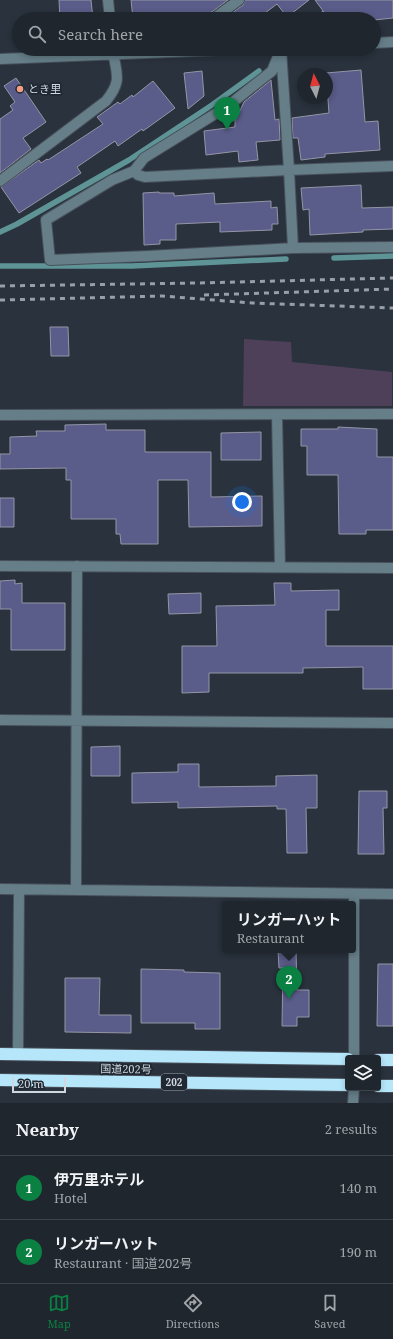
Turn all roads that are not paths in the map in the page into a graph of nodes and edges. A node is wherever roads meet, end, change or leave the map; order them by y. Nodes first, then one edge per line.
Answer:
1 (108, 0) edge
2 (239, 0) edge
3 (109, 12) edge
4 (223, 12) edge
5 (393, 42) edge
6 (381, 43) edge
7 (42, 56) edge
8 (114, 56) edge
9 (278, 56) edge
10 (281, 56) edge
11 (0, 59) edge
12 (393, 166) edge
13 (134, 170) junction
14 (289, 170) junction
15 (0, 181) edge
16 (393, 247) edge
17 (293, 248) junction
18 (393, 414) edge
19 (0, 415) edge
20 (277, 415) junction
21 (0, 566) edge
22 (77, 566) junction
23 (280, 567) junction
24 (393, 568) edge
25 (0, 720) edge
26 (76, 721) junction
27 (393, 723) edge
28 (0, 889) edge
29 (19, 890) junction
30 (76, 890) junction
31 (354, 894) junction
32 (393, 894) edge
33 (354, 901) edge
34 (354, 953) edge
35 (0, 1054) edge
36 (18, 1054) junction
37 (354, 1055) edge
38 (345, 1059) edge
39 (381, 1060) edge
40 (393, 1060) edge
41 (0, 1080) edge
42 (345, 1085) edge
43 (381, 1086) edge
44 (393, 1086) edge
45 (354, 1091) edge
46 (353, 1103) edge

1 - 3 street
2 - 4 street
5 - 6 street
7 - 11 street
8 - 15 street
9 - 13 street
10 - 14 street
12 - 14 street
13 - 14 street
13 - 17 street
14 - 17 street
16 - 17 street
18 - 20 street
19 - 20 street
20 - 23 street
21 - 22 street
22 - 23 street
22 - 26 street
23 - 24 street
25 - 26 street
26 - 27 street
26 - 30 street
28 - 29 street
29 - 30 street
29 - 36 street
30 - 31 street
31 - 32 street
31 - 33 street
34 - 37 street
35 - 36 highway, 国道202号
36 - 38 highway, 国道202号
39 - 40 highway
41 - 42 highway, 国道202号 / 202
43 - 44 highway
45 - 46 street

